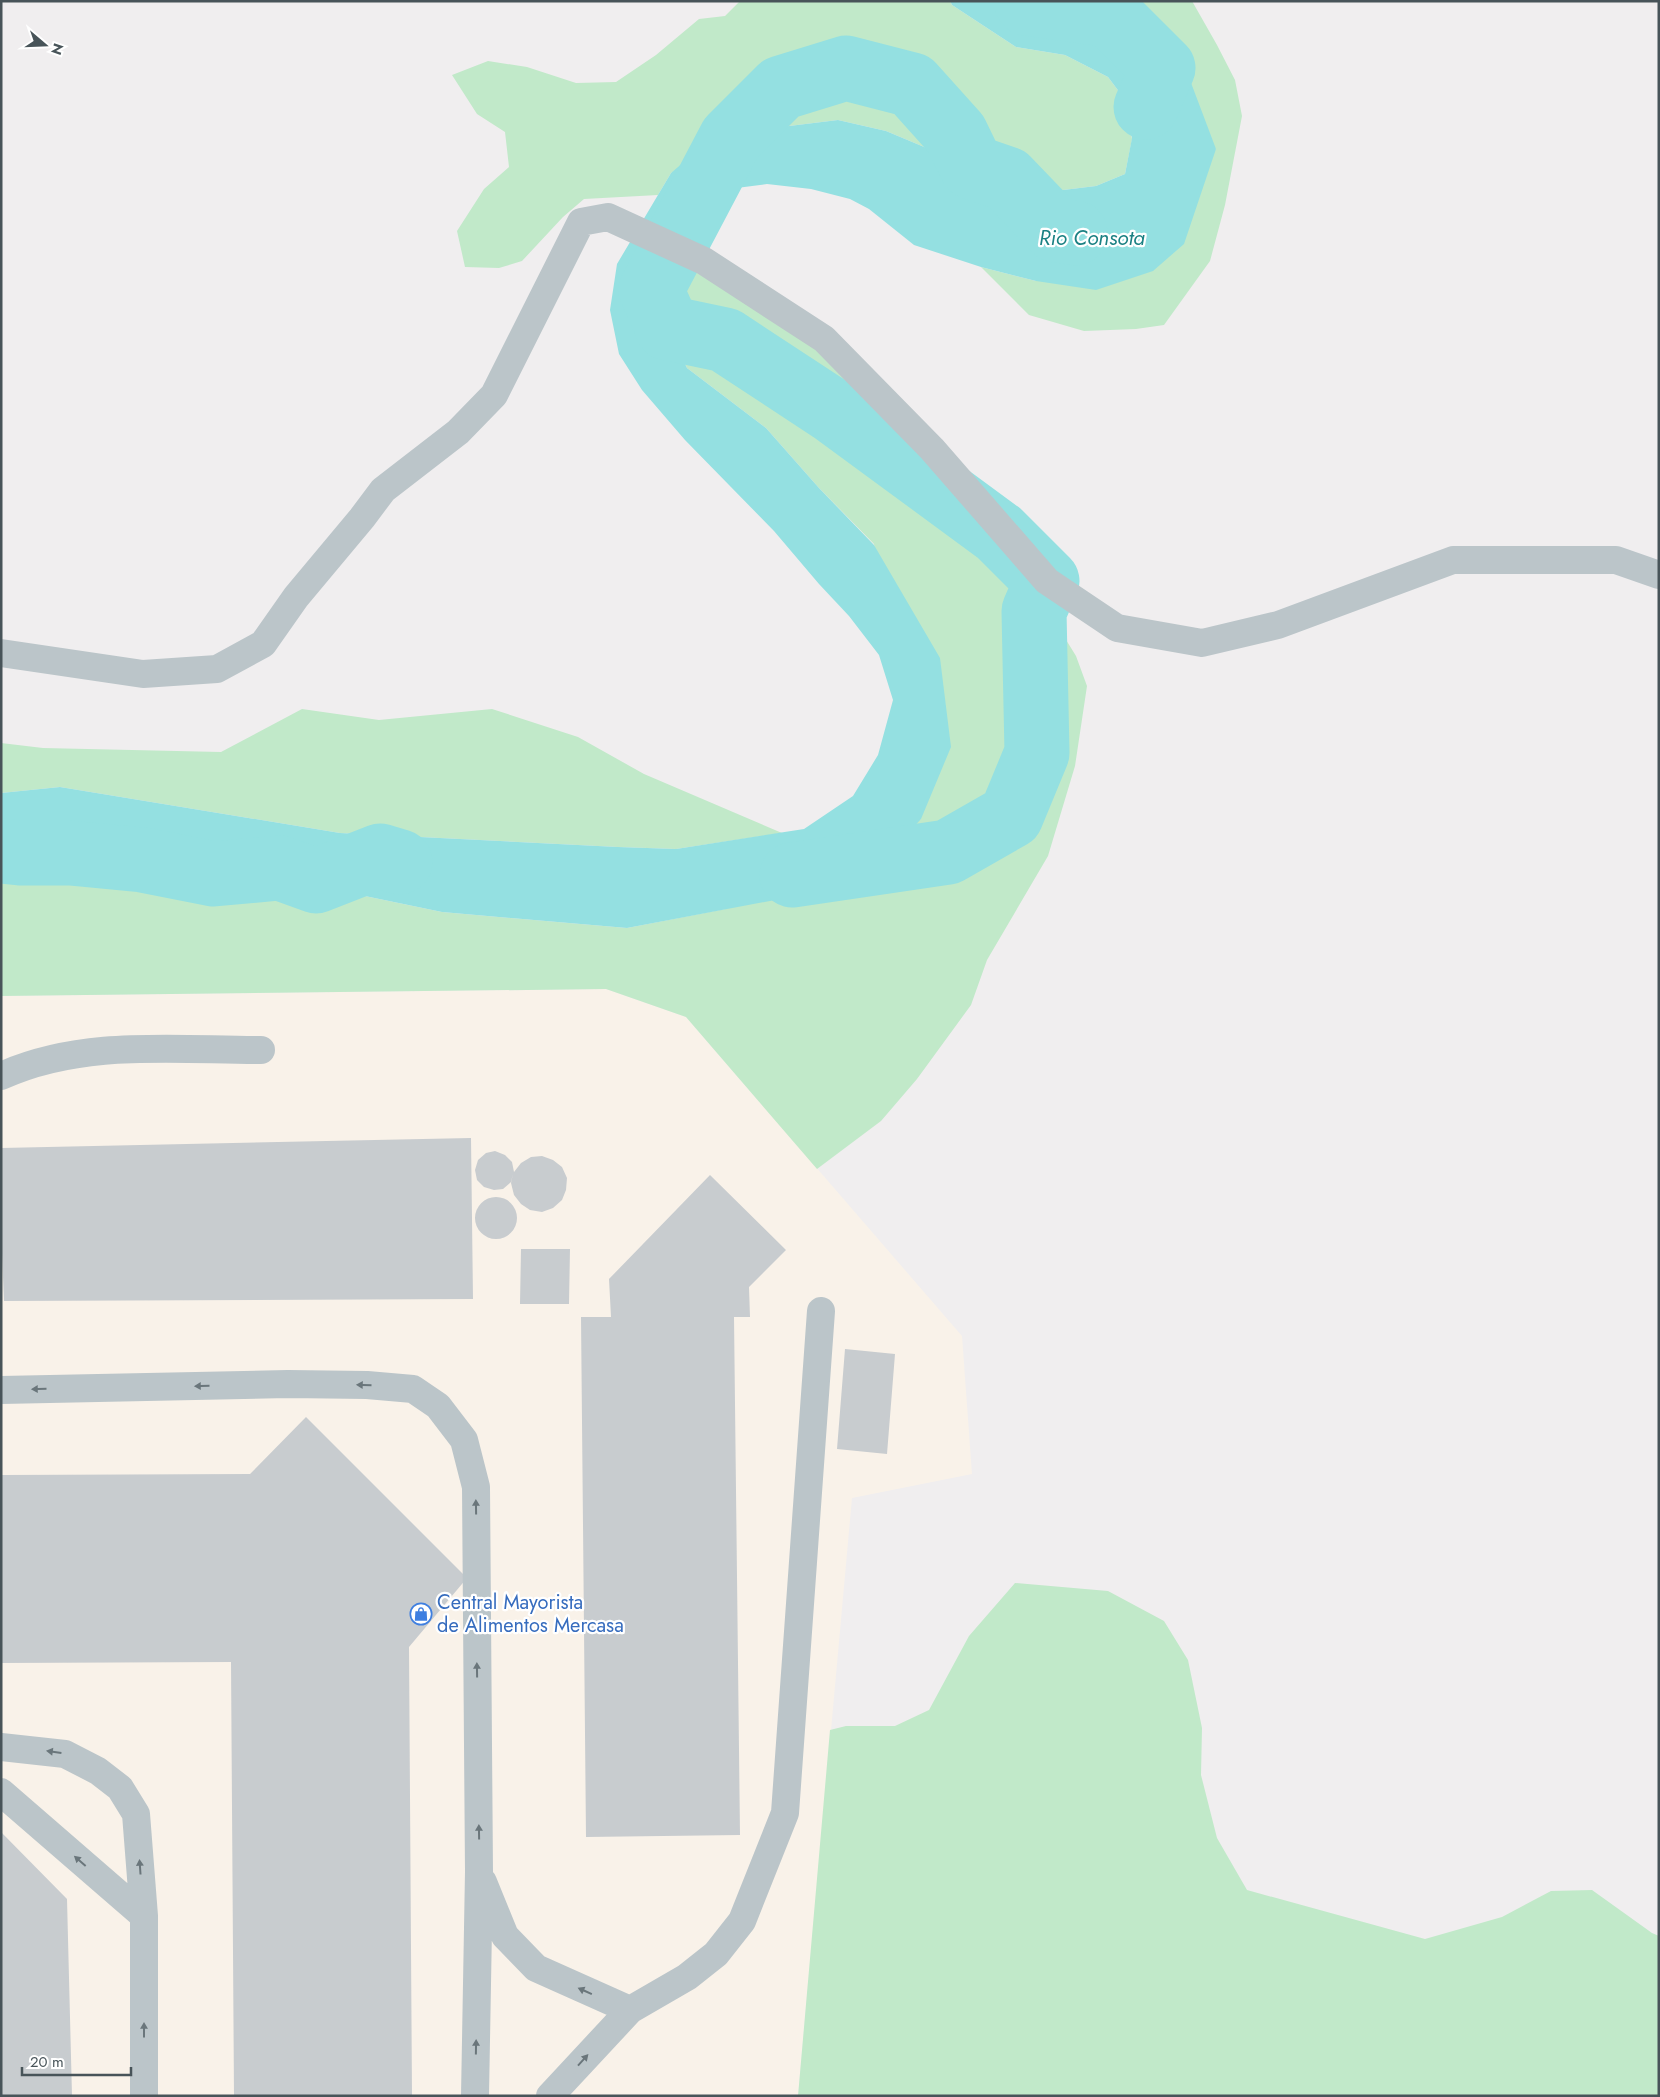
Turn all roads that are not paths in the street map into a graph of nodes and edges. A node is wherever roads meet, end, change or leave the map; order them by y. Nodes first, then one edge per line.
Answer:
1 (1659, 576) edge
2 (1, 653) edge
3 (261, 1050) dead end
4 (1, 1076) edge
5 (821, 1312) dead end
6 (1, 1390) edge
7 (1, 1747) edge
8 (1, 1792) edge
9 (479, 1872) junction
10 (144, 1916) junction
11 (630, 2010) junction
12 (144, 2096) edge
13 (475, 2096) edge
14 (550, 2096) edge

1 - 2 street
3 - 4 street
5 - 11 street
9 -> 6 street
10 -> 7 street
10 -> 8 street
11 -> 9 street
13 -> 9 street
12 -> 10 street
14 -> 11 street

